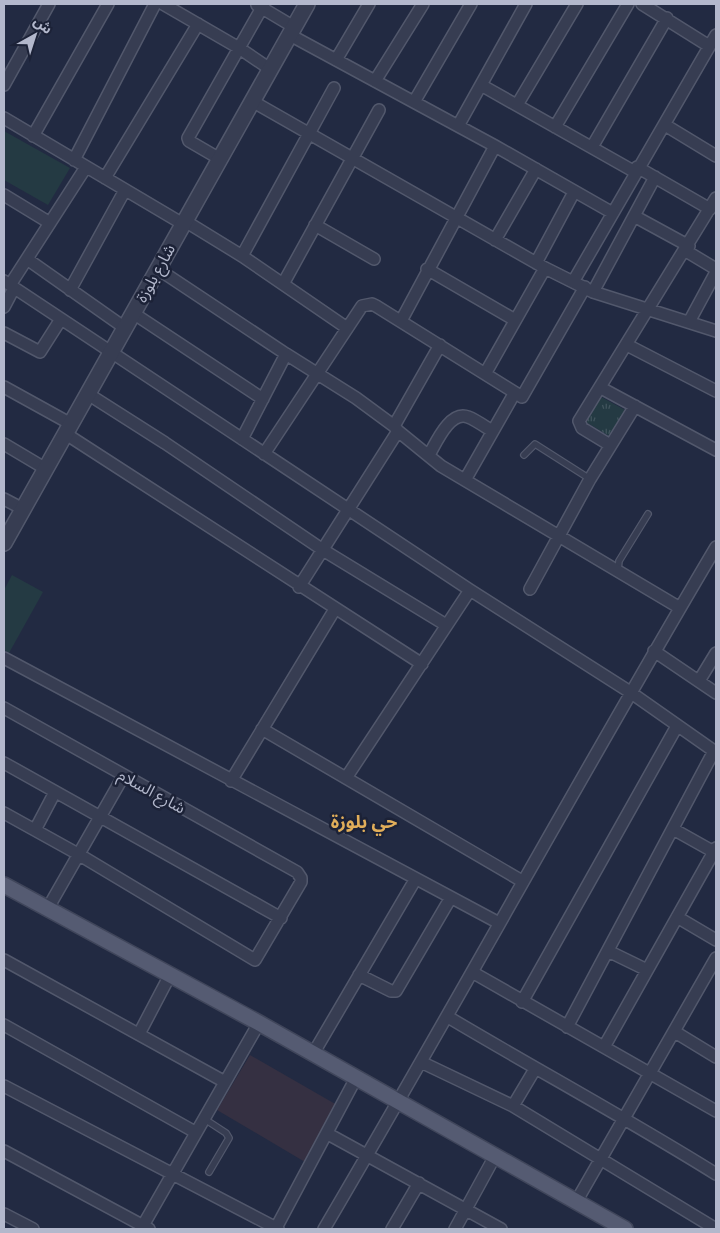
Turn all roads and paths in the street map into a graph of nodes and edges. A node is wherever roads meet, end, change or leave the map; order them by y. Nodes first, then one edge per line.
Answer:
1 (49, 4) edge
2 (108, 4) edge
3 (154, 4) edge
4 (163, 4) edge
5 (307, 4) edge
6 (369, 4) edge
7 (423, 4) edge
8 (471, 4) edge
9 (526, 4) edge
10 (578, 4) edge
11 (628, 4) edge
12 (642, 4) edge
13 (260, 5) edge
14 (667, 18) junction
15 (198, 24) junction
16 (292, 31) junction
17 (716, 35) edge
18 (709, 46) junction
19 (239, 48) junction
20 (336, 60) junction
21 (270, 69) junction
22 (7, 70) edge
23 (375, 81) junction
24 (481, 84) junction
25 (4, 85) edge
26 (334, 88) dead end
27 (252, 101) junction
28 (414, 102) junction
29 (517, 105) junction
30 (379, 110) dead end
31 (4, 118) edge
32 (664, 125) junction
33 (458, 126) junction
34 (555, 127) junction
35 (309, 133) junction
36 (33, 136) junction
37 (495, 146) junction
38 (592, 148) junction
39 (716, 156) edge
40 (353, 157) junction
41 (220, 159) junction
42 (74, 160) junction
43 (86, 167) junction
44 (536, 169) junction
45 (636, 169) junction
46 (655, 177) junction
47 (105, 178) junction
48 (125, 190) junction
49 (574, 192) junction
50 (4, 195) edge
51 (716, 198) edge
52 (710, 209) junction
53 (609, 216) junction
54 (634, 216) junction
55 (454, 218) junction
56 (50, 223) junction
57 (184, 223) junction
58 (315, 224) junction
59 (625, 231) junction
60 (495, 240) junction
61 (687, 249) junction
62 (242, 256) junction
63 (27, 259) junction
64 (374, 259) dead end
65 (540, 266) junction
66 (158, 269) junction
67 (428, 269) junction
68 (716, 271) edge
69 (573, 282) junction
70 (283, 284) junction
71 (9, 285) edge
72 (589, 289) junction
73 (70, 290) junction
74 (4, 306) edge
75 (648, 310) junction
76 (133, 313) junction
77 (61, 319) junction
78 (515, 320) junction
79 (401, 321) junction
80 (689, 322) junction
81 (125, 328) junction
82 (346, 328) junction
83 (716, 331) edge
84 (4, 333) edge
85 (440, 344) junction
86 (627, 345) junction
87 (111, 352) junction
88 (286, 354) junction
89 (318, 372) junction
90 (485, 374) junction
91 (4, 387) edge
92 (601, 388) junction
93 (716, 391) edge
94 (88, 394) junction
95 (514, 394) junction
96 (263, 399) junction
97 (635, 406) junction
98 (396, 428) junction
99 (68, 429) junction
100 (492, 431) junction
101 (242, 439) junction
102 (4, 444) edge
103 (610, 445) junction
104 (716, 450) edge
105 (264, 454) junction
106 (429, 455) junction
107 (524, 455) dead end
108 (46, 469) junction
109 (590, 479) junction
110 (465, 480) junction
111 (4, 499) edge
112 (23, 509) junction
113 (349, 509) junction
114 (648, 514) dead end
115 (558, 535) junction
116 (4, 543) edge
117 (716, 547) edge
118 (323, 550) junction
119 (618, 571) junction
120 (300, 587) junction
121 (530, 589) dead end
122 (470, 590) junction
123 (680, 608) junction
124 (335, 610) junction
125 (446, 625) junction
126 (654, 651) junction
127 (716, 654) edge
128 (4, 658) edge
129 (422, 664) junction
130 (699, 681) junction
131 (630, 692) junction
132 (716, 692) edge
133 (4, 708) edge
134 (677, 726) junction
135 (262, 729) junction
136 (714, 755) edge
137 (4, 763) edge
138 (124, 775) junction
139 (346, 778) junction
140 (231, 781) junction
141 (55, 792) junction
142 (4, 813) edge
143 (99, 817) junction
144 (35, 830) junction
145 (672, 830) junction
146 (715, 850) edge
147 (78, 854) junction
148 (415, 880) junction
149 (522, 881) junction
150 (4, 885) edge
151 (450, 899) junction
152 (48, 908) junction
153 (677, 917) junction
154 (281, 918) junction
155 (499, 923) junction
156 (716, 940) edge
157 (608, 951) junction
158 (716, 958) edge
159 (4, 960) edge
160 (647, 970) junction
161 (472, 972) junction
162 (359, 974) junction
163 (170, 975) junction
164 (522, 1002) junction
165 (448, 1016) junction
166 (258, 1023) junction
167 (4, 1025) edge
168 (567, 1027) junction
169 (674, 1032) junction
170 (140, 1034) junction
171 (604, 1047) junction
172 (313, 1054) junction
173 (716, 1055) edge
174 (421, 1062) junction
175 (535, 1069) junction
176 (650, 1074) junction
177 (356, 1078) junction
178 (225, 1082) junction
179 (4, 1086) edge
180 (398, 1102) junction
181 (513, 1106) junction
182 (716, 1111) edge
183 (203, 1118) junction
184 (625, 1118) junction
185 (195, 1132) junction
186 (328, 1134) junction
187 (4, 1152) edge
188 (368, 1155) junction
189 (495, 1156) junction
190 (602, 1161) junction
191 (209, 1172) dead end
192 (172, 1173) junction
193 (716, 1174) edge
194 (419, 1183) junction
195 (576, 1202) junction
196 (466, 1209) junction
197 (4, 1214) edge
198 (144, 1228) edge
199 (33, 1229) edge
200 (277, 1229) edge
201 (324, 1229) edge
202 (392, 1229) edge
203 (455, 1229) edge
204 (501, 1229) edge
205 (624, 1229) edge
206 (716, 1229) edge

1 - 22 street
2 - 36 street
3 - 42 street
4 - 15 street
5 - 16 street, شارع بلوزة
6 - 20 street
7 - 23 street
8 - 28 street
9 - 24 street
10 - 29 street
11 - 34 street
12 - 14 street
13 - 16 street
13 - 19 street
14 - 18 street
14 - 38 street
15 - 19 street
15 - 47 street
16 - 20 street
16 - 21 street, شارع بلوزة
17 - 18 street
18 - 32 street
19 - 21 street
19 - 41 street
20 - 23 street
21 - 27 street, شارع بلوزة
22 - 25 street
23 - 28 street
24 - 29 street
24 - 33 street
26 - 35 street
27 - 35 street
27 - 41 street, شارع بلوزة
28 - 33 street
29 - 34 street
30 - 40 street
31 - 36 street
32 - 39 street
32 - 45 street
33 - 37 street
34 - 38 street
35 - 40 street
35 - 62 street
36 - 42 street
37 - 44 street
37 - 55 street
38 - 45 street
40 - 55 street
40 - 58 street
41 - 57 street, شارع بلوزة
42 - 43 street
43 - 47 street
43 - 56 street
44 - 49 street
44 - 60 street
45 - 46 street
45 - 53 street
46 - 52 street
46 - 54 street
47 - 48 street
48 - 57 street
48 - 73 street
49 - 53 street
49 - 65 street
50 - 56 street
51 - 52 street
52 - 61 street
53 - 59 street
53 - 69 street
54 - 59 street
54 - 61 street
55 - 60 street
55 - 67 street
56 - 63 street
57 - 62 street
57 - 66 street, شارع بلوزة
58 - 64 street
58 - 70 street
59 - 72 street
60 - 65 street
61 - 68 street
61 - 75 street
62 - 70 street
63 - 71 street
63 - 73 street
65 - 69 street
65 - 78 street
66 - 76 street, شارع بلوزة
66 - 88 street
67 - 78 street
67 - 79 street
68 - 80 street
69 - 72 street
70 - 82 street
71 - 74 street
71 - 77 street
72 - 75 street
72 - 95 street
73 - 81 street
75 - 80 street
75 - 86 street
76 - 81 street, شارع بلوزة
76 - 96 street
77 - 84 street
77 - 87 street
78 - 90 street
79 - 82 street
79 - 85 street
80 - 83 street
81 - 87 street, شارع بلوزة
82 - 89 street
85 - 90 street
85 - 98 street
86 - 92 street
86 - 93 street
87 - 94 street, شارع بلوزة
87 - 101 street
88 - 89 street
88 - 96 street
89 - 98 street
89 - 105 street
90 - 95 street
91 - 99 street
92 - 97 street
92 - 103 street
94 - 99 street, شارع بلوزة
94 - 118 street
95 - 100 street
96 - 101 street
97 - 103 street
97 - 104 street
98 - 106 street
98 - 113 street
99 - 108 street, شارع بلوزة
99 - 120 street
100 - 106 street
100 - 110 street
101 - 105 street
102 - 108 street
103 - 109 street
105 - 113 street
106 - 110 street
107 - 109 lane
108 - 112 street, شارع بلوزة
109 - 115 street
110 - 115 street
111 - 112 street
112 - 116 street, شارع بلوزة
113 - 118 street
113 - 122 street
114 - 119 lane
115 - 119 street
115 - 121 street
117 - 123 street
118 - 120 street
118 - 125 street
119 - 123 street
120 - 124 street
122 - 125 street
122 - 131 street
123 - 126 street
124 - 129 street
124 - 135 street
125 - 129 street
126 - 130 street
126 - 131 street
127 - 130 street
128 - 140 street
129 - 139 street
130 - 132 street
131 - 134 street
131 - 149 street
133 - 138 street, شارع السلام
134 - 136 street
134 - 164 street
135 - 139 street
135 - 140 street
136 - 145 street
137 - 141 street
138 - 143 street
138 - 154 street, شارع السلام
139 - 149 street
140 - 148 street
141 - 143 street
141 - 144 street
142 - 144 street
143 - 147 street
143 - 154 street
144 - 147 street
145 - 146 street
145 - 157 street
146 - 153 street
147 - 152 street
147 - 154 street
148 - 151 street
148 - 162 street
149 - 155 street
150 - 152 main road
151 - 155 street
151 - 162 street
152 - 163 main road
153 - 156 street
153 - 160 street
155 - 161 street
157 - 160 street
157 - 168 street
158 - 169 street
159 - 170 street
160 - 171 street
161 - 164 street
161 - 165 street
162 - 172 street
163 - 166 main road
163 - 170 street
164 - 168 street
165 - 174 street
165 - 175 street
166 - 172 main road
166 - 178 street
167 - 185 street
168 - 171 street
169 - 173 street
169 - 176 street
170 - 178 street
171 - 176 street
172 - 177 main road
174 - 180 street
174 - 181 street
175 - 181 street
175 - 184 street
176 - 182 street
176 - 184 street
177 - 180 main road
177 - 186 street
178 - 183 street
179 - 192 street
180 - 188 street
180 - 189 main road
181 - 190 street
183 - 185 street
183 - 191 lane
184 - 190 street
184 - 193 street
185 - 192 street
186 - 188 street
186 - 200 street
187 - 198 street
188 - 194 street
188 - 201 street
189 - 195 main road
189 - 196 street
190 - 195 street
190 - 206 street
192 - 198 street
192 - 200 street
194 - 196 street
194 - 202 street
195 - 205 main road
196 - 203 street
196 - 204 street
197 - 199 street

